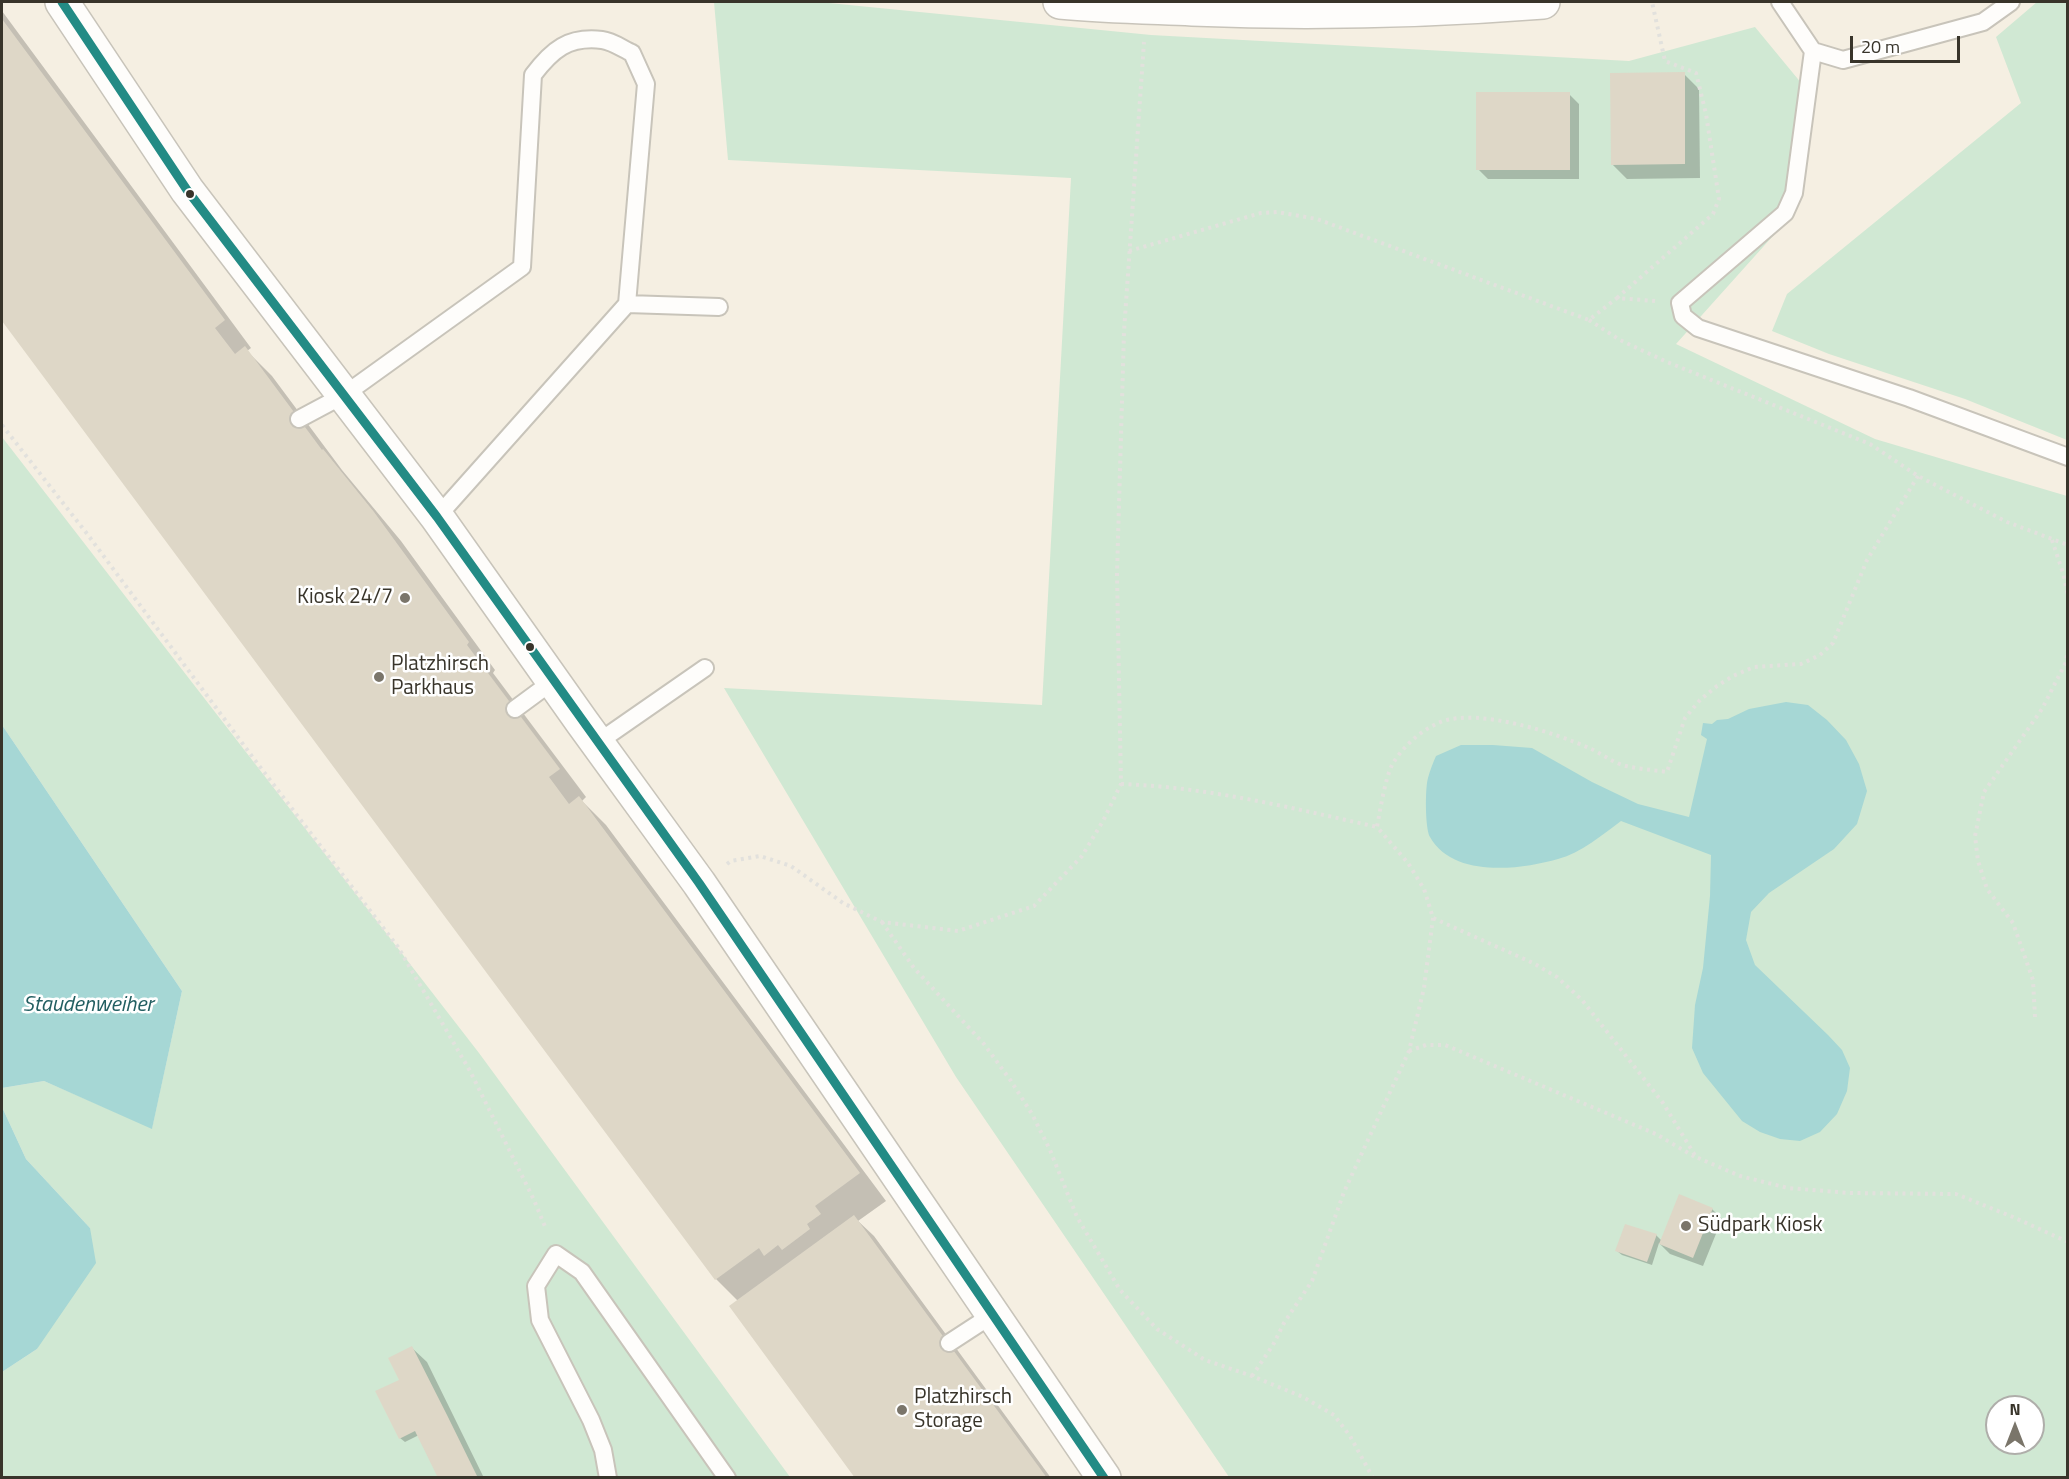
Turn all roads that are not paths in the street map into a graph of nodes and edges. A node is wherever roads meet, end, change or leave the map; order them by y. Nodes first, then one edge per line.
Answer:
1 (62, 2) edge
2 (1060, 2) edge
3 (1543, 2) edge
4 (1780, 2) edge
5 (2011, 2) edge
6 (1813, 51) junction
7 (627, 304) junction
8 (719, 307) dead end
9 (344, 395) junction
10 (299, 419) dead end
11 (2067, 457) edge
12 (437, 517) junction
13 (705, 668) dead end
14 (553, 681) junction
15 (515, 709) dead end
16 (597, 743) junction
17 (992, 1315) junction
18 (949, 1343) dead end
19 (608, 1478) edge
20 (727, 1478) edge
21 (1104, 1478) edge

1 - 9 street
2 - 3 street
4 - 6 lane
5 - 6 lane
6 - 11 lane
7 - 8 lane
7 - 9 lane
7 - 12 lane
9 - 10 lane
9 - 12 street
12 - 14 street
13 - 16 lane
14 - 15 lane
14 - 16 street
16 - 17 street
17 - 18 lane
17 - 21 street
19 - 20 lane

